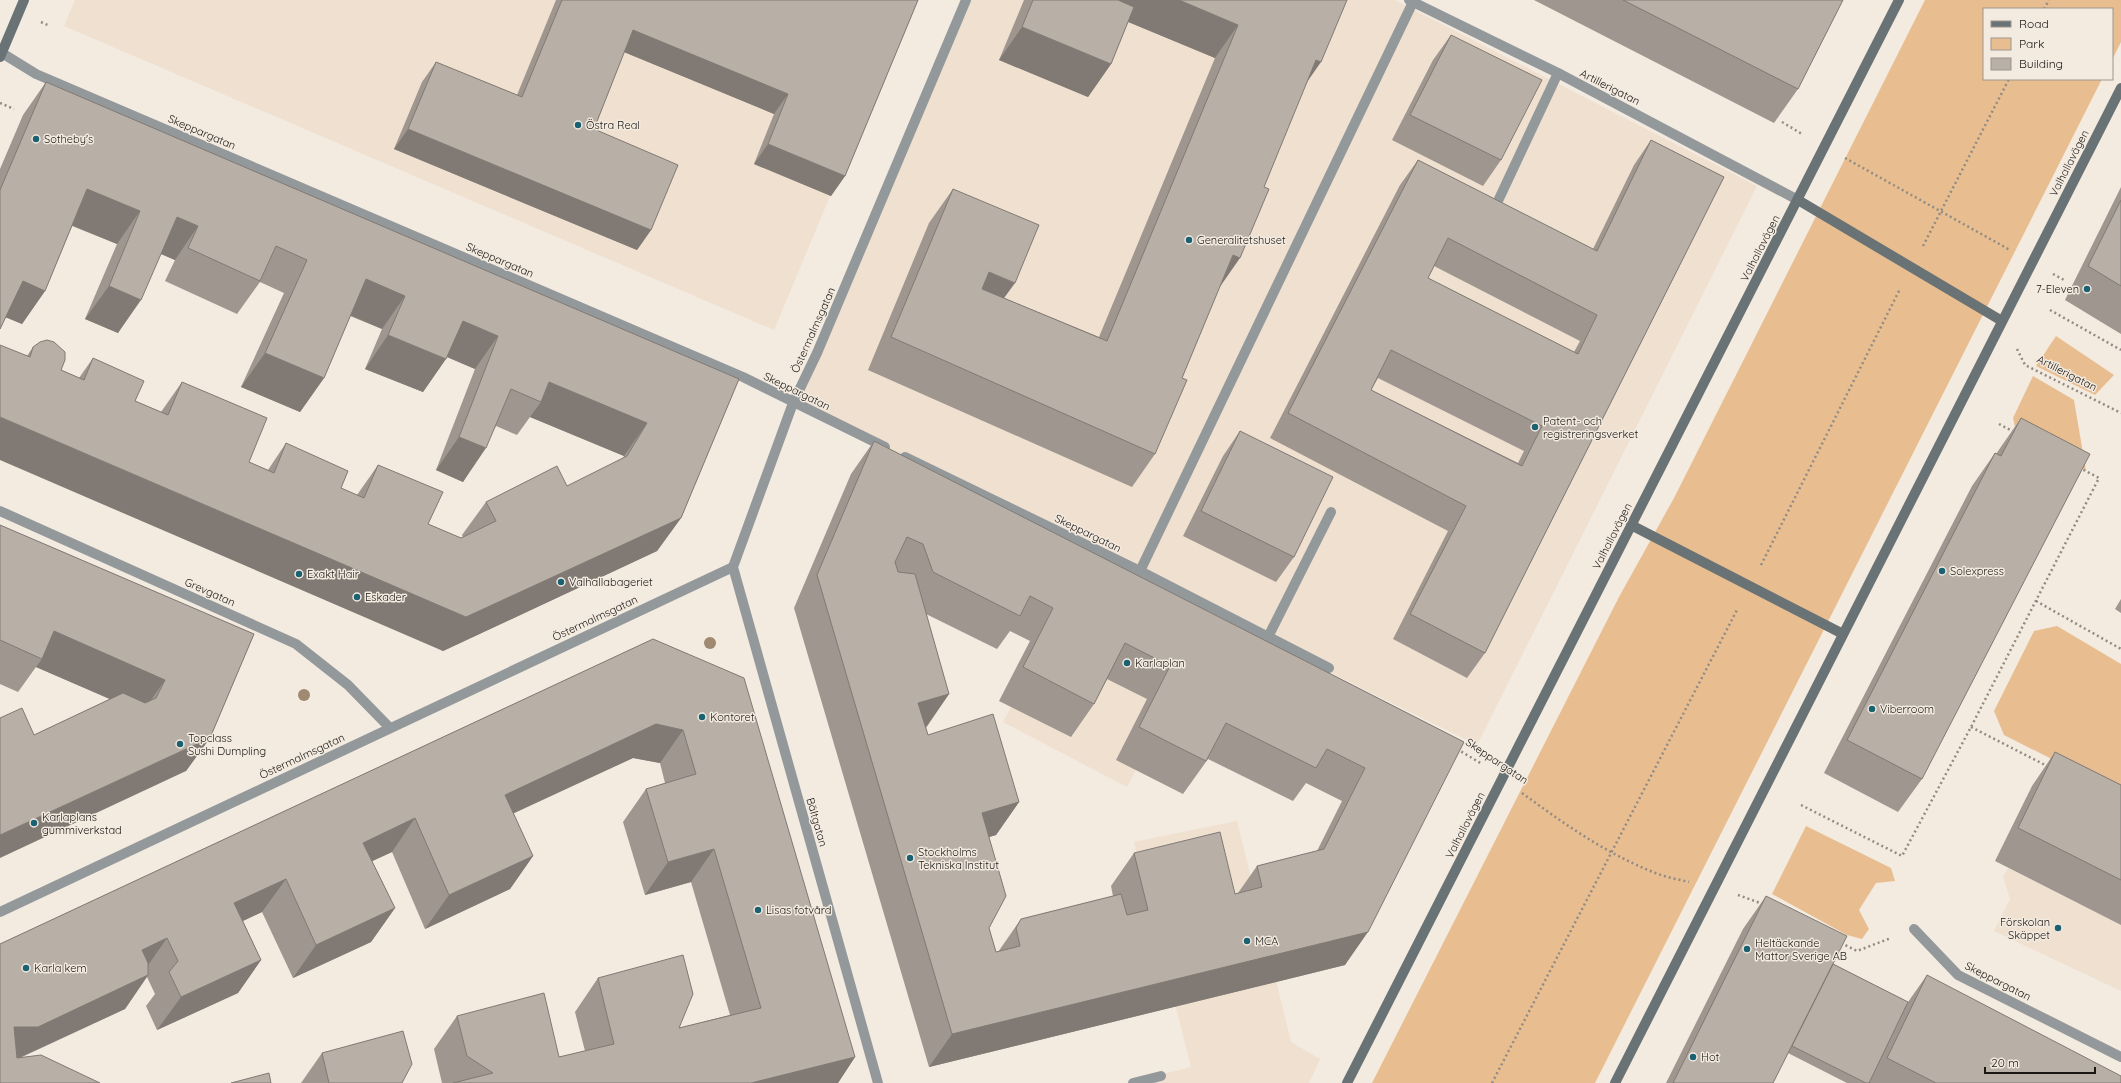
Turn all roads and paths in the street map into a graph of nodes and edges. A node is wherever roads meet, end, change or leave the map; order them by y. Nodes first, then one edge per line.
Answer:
1 (24, 0) edge
2 (966, 0) edge
3 (1899, 0) edge
4 (1411, 1) edge
5 (1, 55) edge
6 (1558, 73) junction
7 (2121, 88) edge
8 (0, 103) edge
9 (14, 109) dead end
10 (1782, 122) edge
11 (1825, 147) junction
12 (1798, 200) junction
13 (1498, 201) edge
14 (2032, 262) junction
15 (2066, 281) dead end
16 (2050, 310) dead end
17 (2002, 321) junction
18 (2121, 350) edge
19 (793, 403) junction
20 (2121, 413) edge
21 (1999, 424) dead end
22 (2019, 435) edge
23 (2079, 467) edge
24 (0, 510) edge
25 (1331, 512) edge
26 (1631, 525) junction
27 (733, 567) junction
28 (1140, 571) junction
29 (2036, 600) junction
30 (1843, 634) junction
31 (1268, 636) junction
32 (2121, 649) edge
33 (1329, 668) dead end
34 (1971, 727) junction
35 (389, 728) junction
36 (1456, 748) edge
37 (2053, 769) edge
38 (1502, 778) junction
39 (1801, 805) dead end
40 (1713, 889) junction
41 (1768, 906) edge
42 (0, 912) edge
43 (1914, 929) joint
44 (1836, 941) edge
45 (2121, 1057) edge
46 (1161, 1076) dead end
47 (878, 1083) edge
48 (1133, 1083) edge
49 (1347, 1083) edge
50 (1615, 1083) edge

1 - 5 main road
2 - 19 street, Östermalmsgatan
3 - 11 main road, Valhallavägen
4 - 6 street, Artillerigatan
4 - 28 street
5 - 19 street, Skeppargatan
6 - 12 street, Artillerigatan
6 - 13 street
7 - 14 main road, Valhallavägen
8 - 9 path
10 - 11 path
11 - 12 main road, Valhallavägen
11 - 14 path
12 - 17 main road
12 - 26 main road, Valhallavägen
14 - 15 path
14 - 17 main road, Valhallavägen
16 - 18 path
17 - 20 path, Artillerigatan
17 - 30 main road, Valhallavägen
19 - 27 street, Östermalmsgatan
19 - 28 street, Skeppargatan
21 - 22 path
23 - 29 path
24 - 35 street, Grevgatan
25 - 31 street
26 - 30 main road
26 - 38 main road, Valhallavägen
27 - 35 street, Östermalmsgatan
27 - 47 street, Bältgatan
28 - 31 street, Skeppargatan
29 - 32 path
29 - 34 path
30 - 40 main road, Valhallavägen
31 - 33 street, Skeppargatan
34 - 37 path
34 - 39 path
35 - 42 street, Östermalmsgatan
36 - 38 path, Skeppargatan
38 - 40 path, Skeppargatan
38 - 49 main road, Valhallavägen
40 - 41 path, Skeppargatan
40 - 50 main road, Valhallavägen
43 - 44 path
43 - 45 street, Skeppargatan
46 - 48 street

